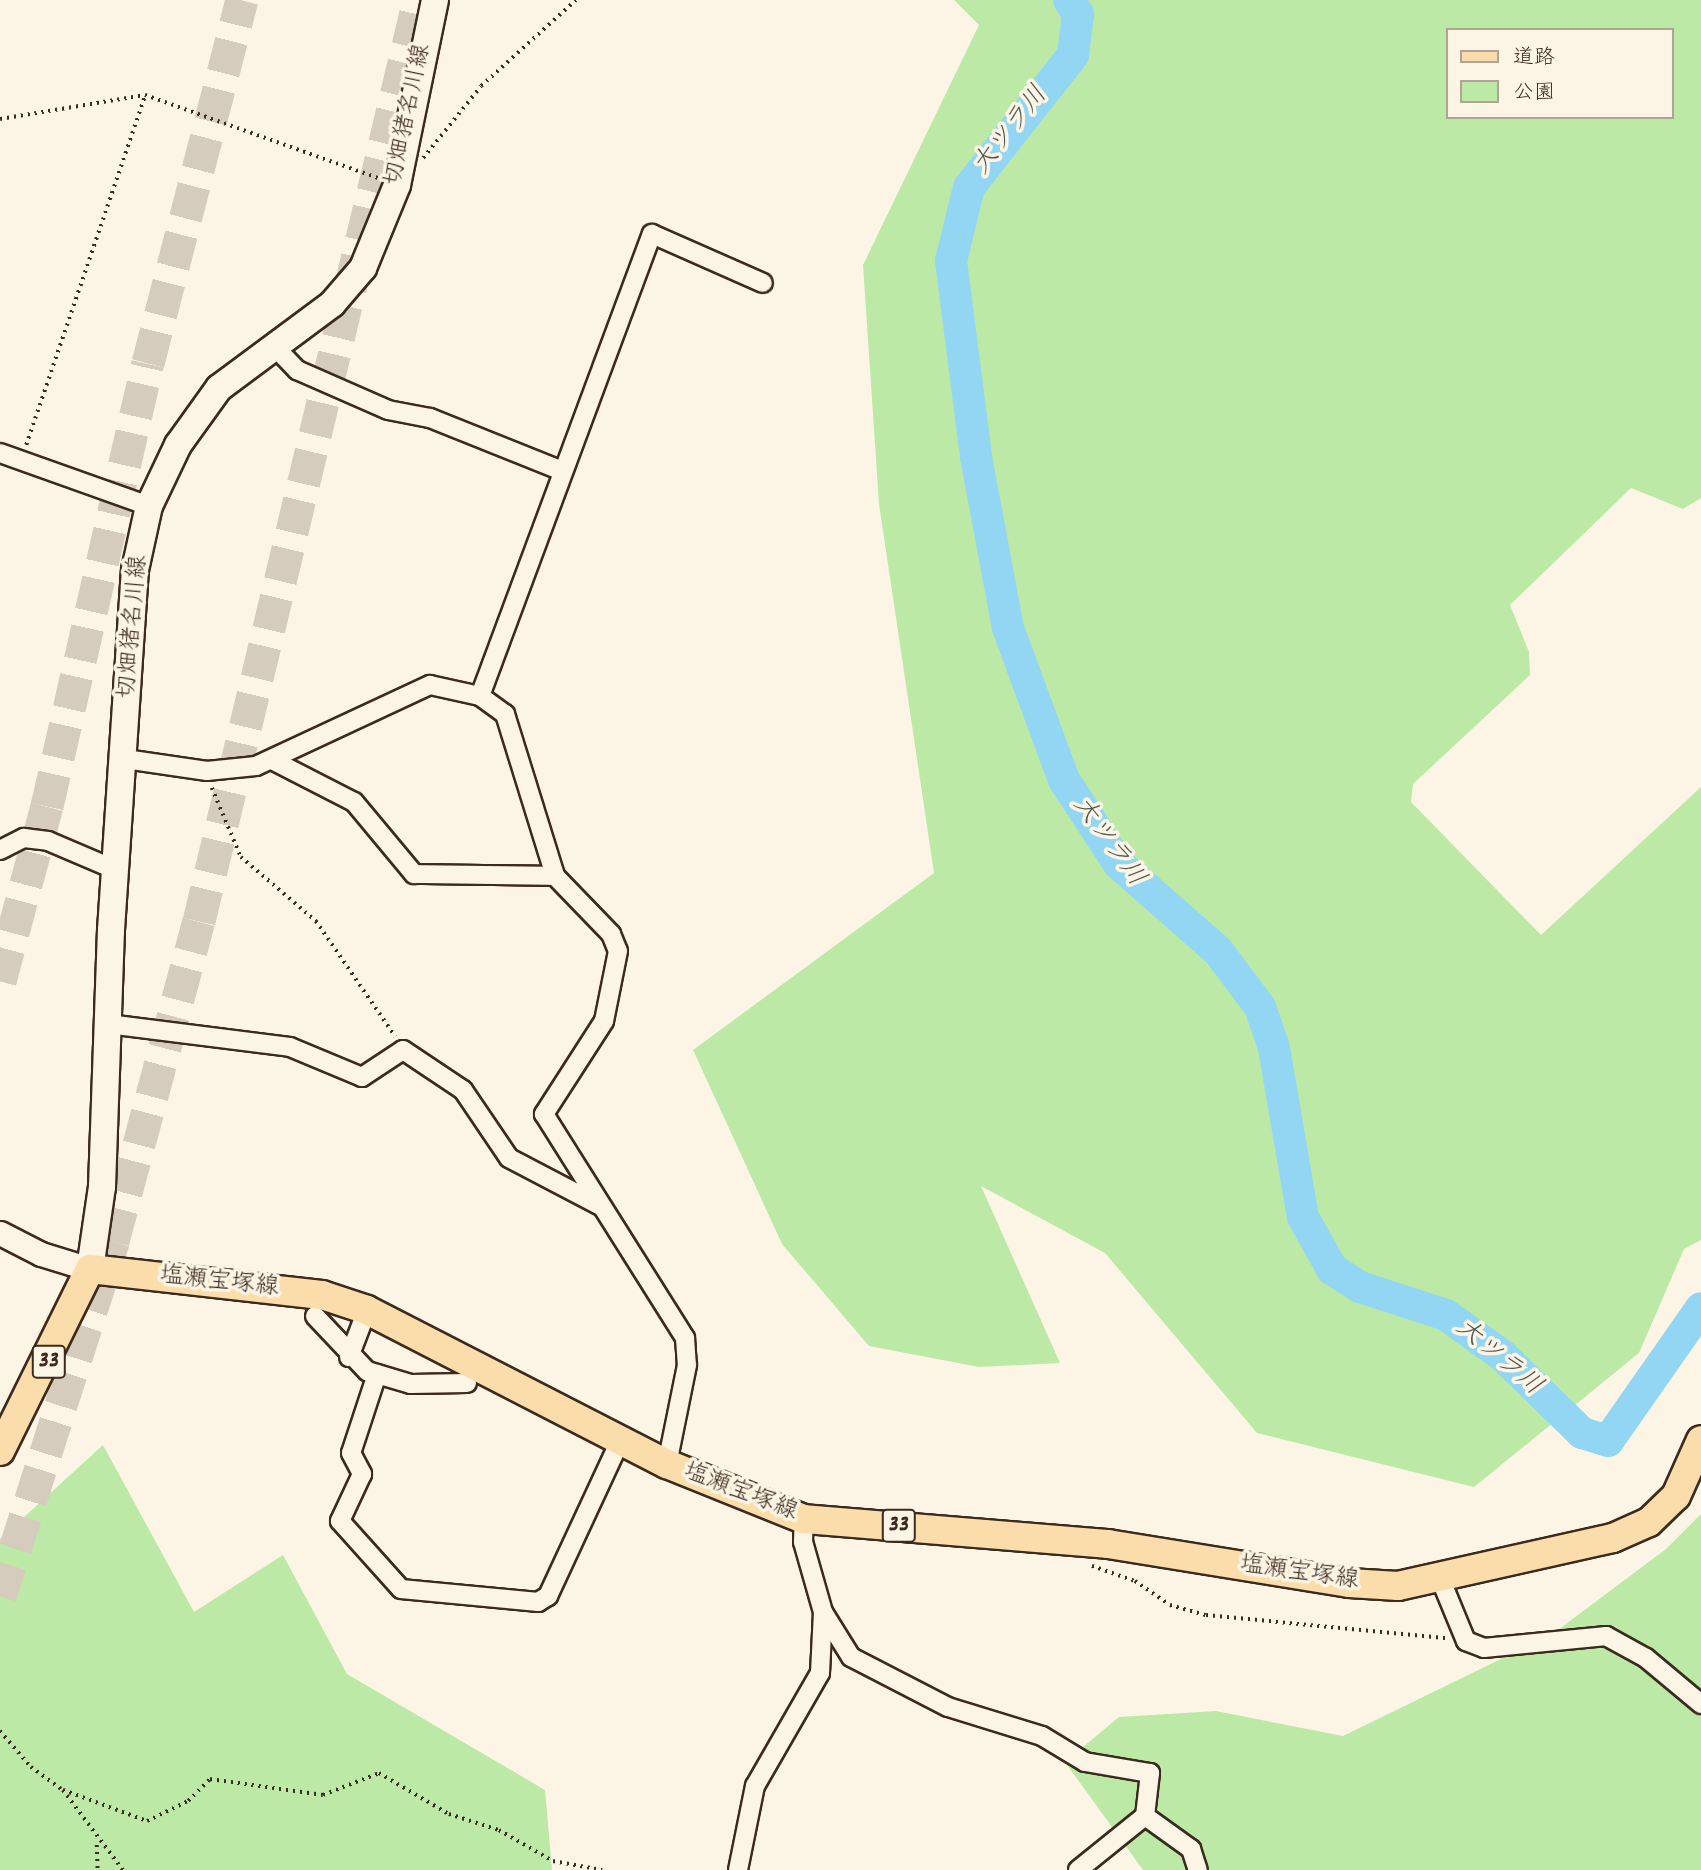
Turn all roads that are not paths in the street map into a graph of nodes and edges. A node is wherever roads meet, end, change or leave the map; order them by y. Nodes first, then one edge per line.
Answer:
1 (435, 0) edge
2 (763, 283) dead end
3 (273, 345) junction
4 (0, 453) edge
5 (560, 470) junction
6 (149, 506) junction
7 (480, 696) junction
8 (125, 759) junction
9 (272, 760) junction
10 (0, 850) edge
11 (116, 870) junction
12 (555, 876) junction
13 (108, 1024) junction
14 (601, 1206) junction
15 (0, 1233) edge
16 (90, 1269) junction
17 (367, 1310) junction
18 (315, 1316) dead end
19 (349, 1357) junction
20 (377, 1374) junction
21 (467, 1383) dead end
22 (621, 1440) junction
23 (1701, 1440) edge
24 (0, 1451) edge
25 (667, 1464) junction
26 (804, 1519) junction
27 (1440, 1578) junction
28 (823, 1612) junction
29 (1701, 1704) edge
30 (1145, 1816) junction
31 (738, 1870) edge
32 (1078, 1870) edge
33 (1198, 1870) edge

1 - 3 main road, 切畑猪名川線
2 - 5 street
3 - 5 street
3 - 6 main road, 切畑猪名川線
4 - 6 street
5 - 7 street
6 - 8 main road, 切畑猪名川線
7 - 9 street
7 - 12 street
8 - 9 street
8 - 11 main road, 切畑猪名川線
9 - 12 street
10 - 11 street
11 - 13 main road, 切畑猪名川線
12 - 14 street
13 - 14 street
13 - 16 main road, 切畑猪名川線
14 - 25 street
15 - 16 street
16 - 17 main road, 塩瀬宝塚線 / 33
16 - 24 main road, 33
17 - 19 street
17 - 22 main road, 塩瀬宝塚線 / 33
18 - 19 street
19 - 20 street
20 - 21 street
20 - 22 street
22 - 25 main road, 塩瀬宝塚線 / 33
23 - 27 main road, 塩瀬宝塚線 / 33
25 - 26 main road, 塩瀬宝塚線 / 33
26 - 27 main road, 塩瀬宝塚線 / 33
26 - 28 street
27 - 29 street
28 - 30 street
28 - 31 street
30 - 32 street
30 - 33 street

